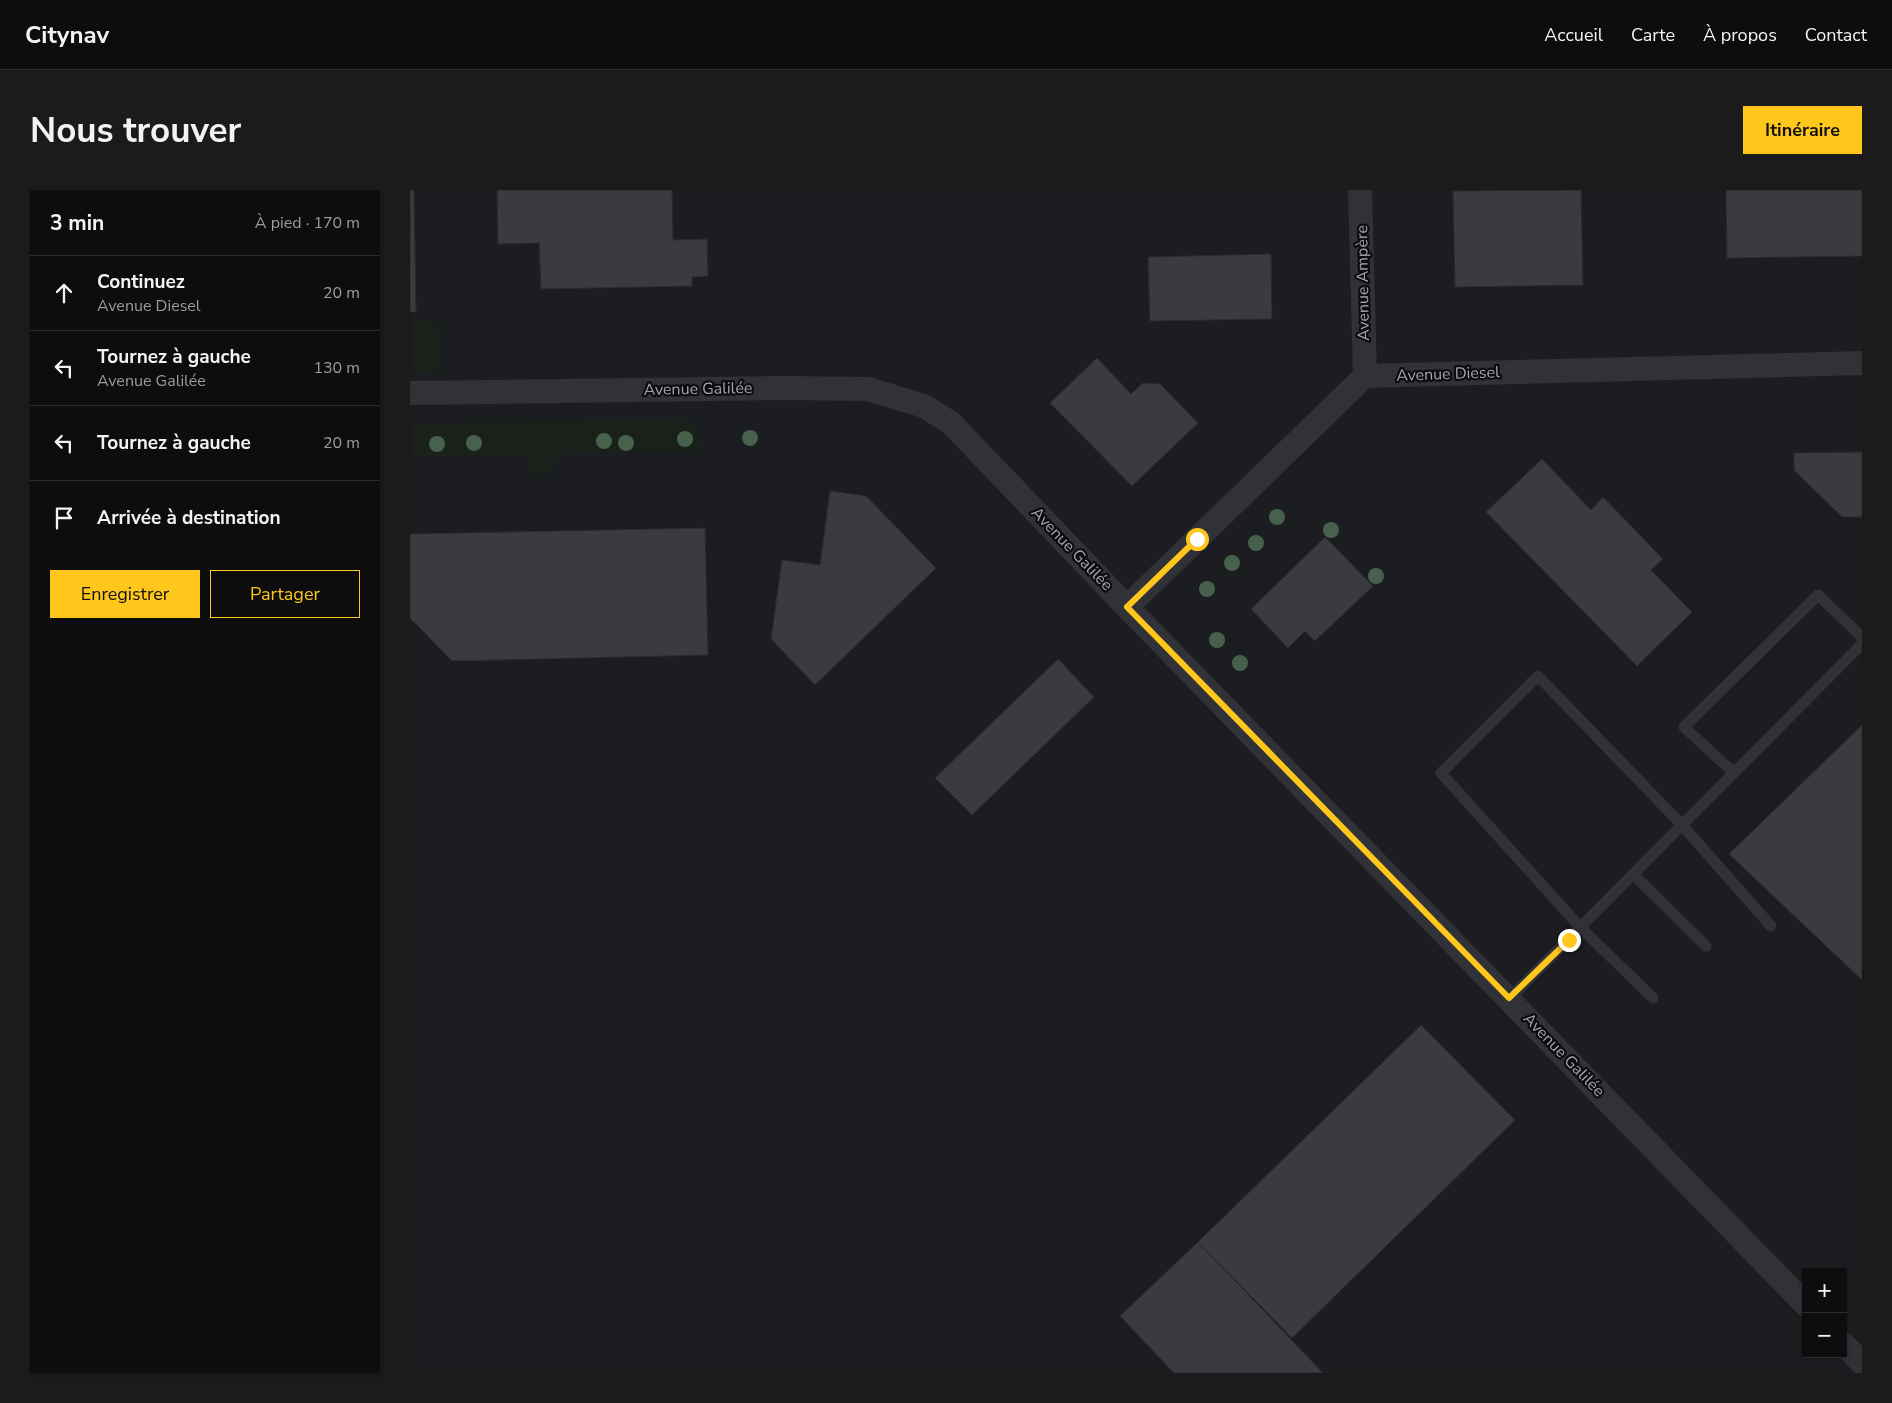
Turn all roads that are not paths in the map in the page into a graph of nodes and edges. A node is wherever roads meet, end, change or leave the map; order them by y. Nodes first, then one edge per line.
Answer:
1 (1360, 190) edge
2 (1862, 363) edge
3 (1365, 376) junction
4 (410, 394) edge
5 (1127, 607) junction
6 (1862, 637) edge
7 (1862, 644) edge
8 (1734, 773) junction
9 (1682, 825) junction
10 (1633, 874) junction
11 (1771, 926) dead end
12 (1580, 928) junction
13 (1706, 946) dead end
14 (1509, 998) junction
15 (1653, 998) dead end
16 (1802, 1301) edge
17 (1847, 1348) edge
18 (1862, 1363) edge

1 - 3 street, Avenue Ampère
2 - 3 street, Avenue Diesel
3 - 5 street
4 - 5 street, Avenue Galilée
5 - 14 street, Avenue Galilée
6 - 8 lane
7 - 8 lane
8 - 9 lane
9 - 10 lane
9 - 11 lane
9 - 12 lane
10 - 12 lane
10 - 13 lane
12 - 14 lane
12 - 15 lane
14 - 16 street, Avenue Galilée
17 - 18 street

